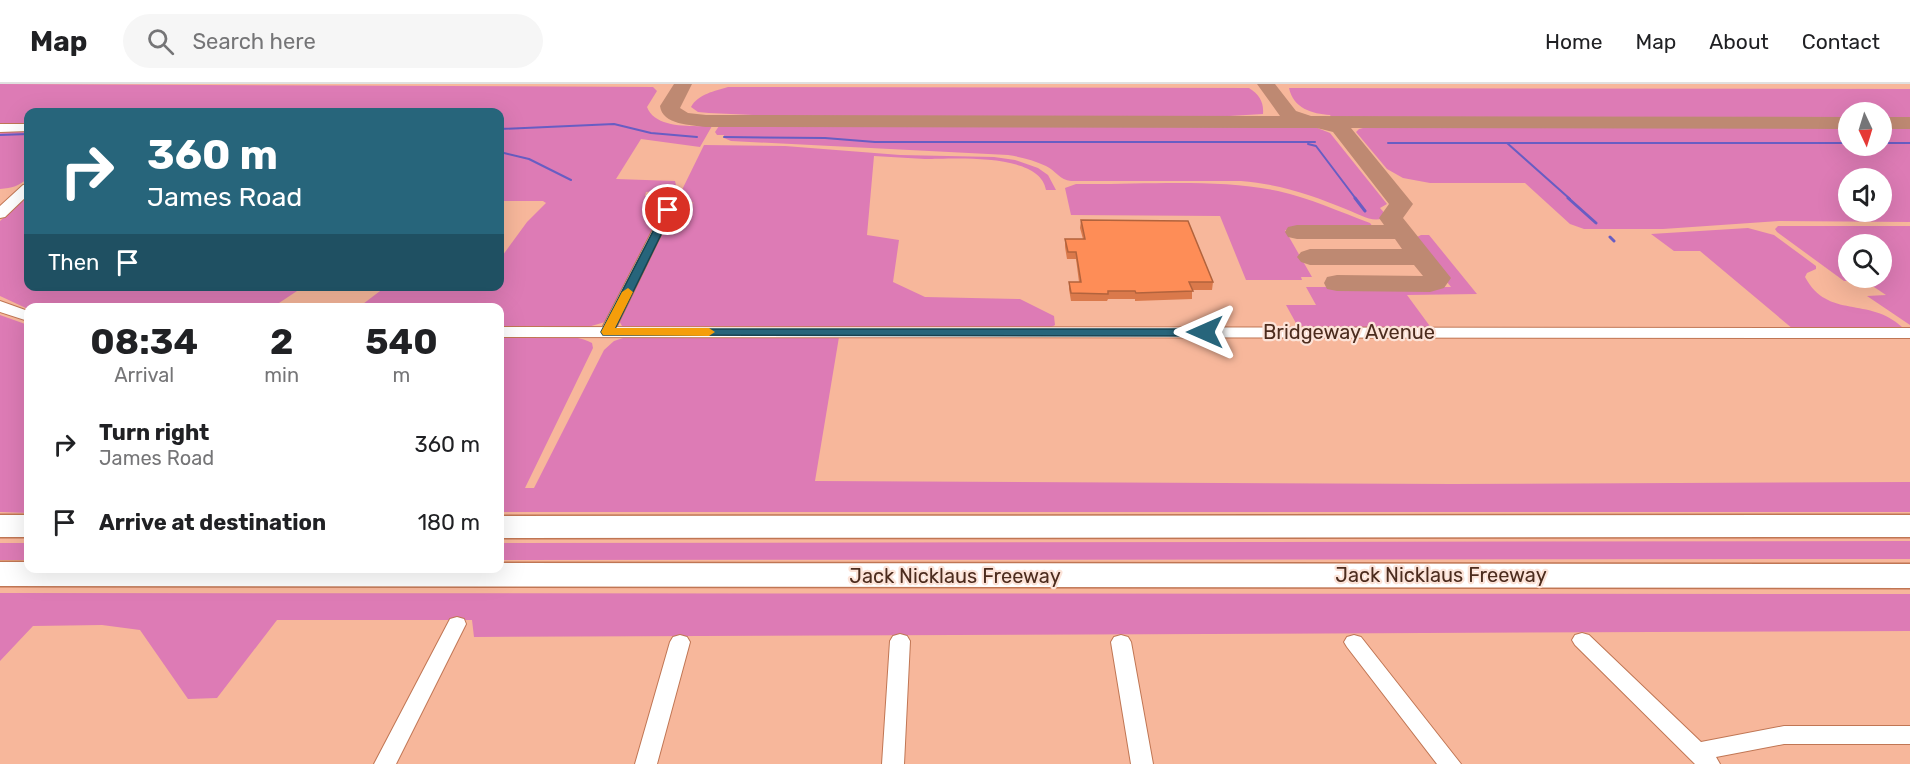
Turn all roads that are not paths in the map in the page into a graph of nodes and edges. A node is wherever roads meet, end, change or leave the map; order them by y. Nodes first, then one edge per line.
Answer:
1 (0, 128) edge
2 (24, 128) edge
3 (24, 192) edge
4 (668, 210) dead end
5 (0, 214) edge
6 (0, 306) edge
7 (24, 315) edge
8 (504, 332) edge
9 (607, 332) junction
10 (1910, 333) edge
11 (0, 526) edge
12 (24, 526) edge
13 (1910, 526) edge
14 (504, 527) edge
15 (0, 574) edge
16 (1910, 576) edge
17 (457, 624) dead end
18 (1582, 640) dead end
19 (900, 641) dead end
20 (680, 642) dead end
21 (1121, 642) dead end
22 (1354, 642) dead end
23 (1910, 735) edge
24 (1703, 758) edge
25 (386, 764) edge
26 (646, 764) edge
27 (893, 764) edge
28 (1142, 764) edge
29 (1450, 764) edge

1 - 2 street
3 - 5 street
4 - 9 street
6 - 7 street
8 - 9 street, Bridgeway Avenue
9 - 10 street, Bridgeway Avenue
11 - 12 highway
13 - 14 highway
15 - 16 highway, Jack Nicklaus Freeway
17 - 25 street
18 - 24 street
19 - 27 street
20 - 26 street
21 - 28 street
22 - 29 street
23 - 24 street

